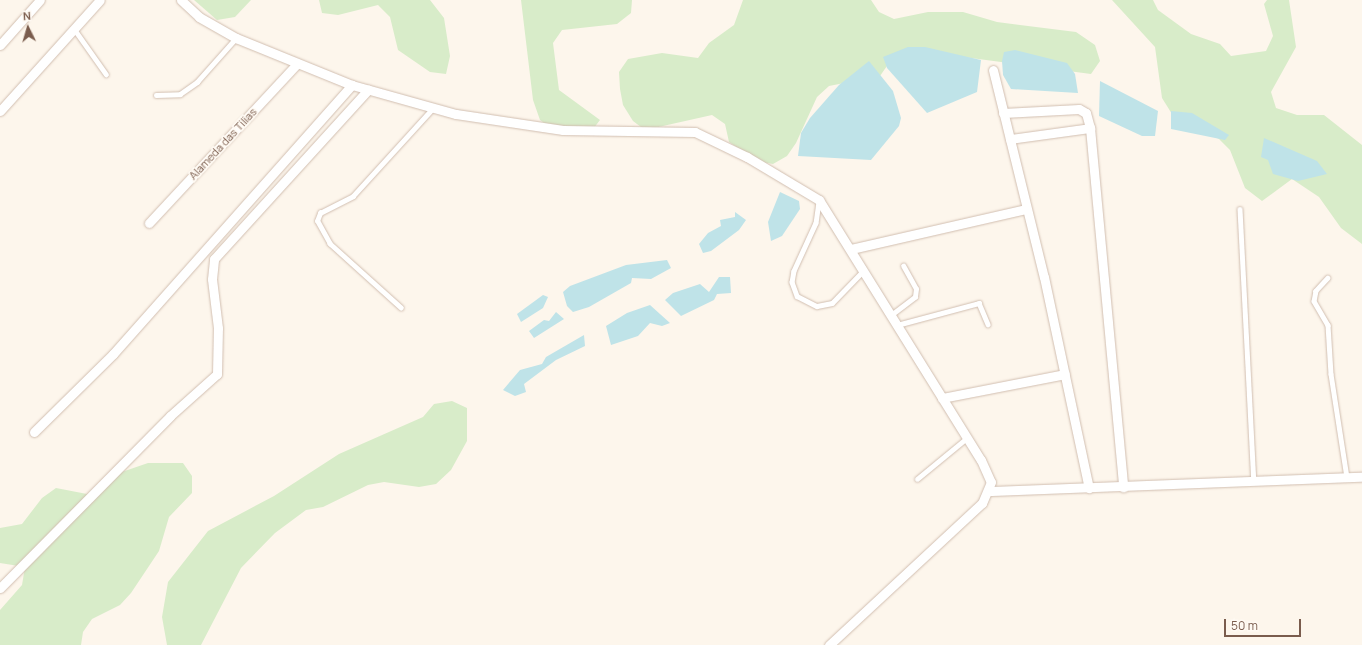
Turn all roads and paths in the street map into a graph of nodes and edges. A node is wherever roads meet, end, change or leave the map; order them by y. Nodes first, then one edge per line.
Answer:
1 (40, 0) edge
2 (100, 0) edge
3 (181, 0) edge
4 (75, 30) junction
5 (236, 38) junction
6 (0, 45) edge
7 (296, 64) junction
8 (993, 70) dead end
9 (106, 74) dead end
10 (352, 85) junction
11 (368, 90) junction
12 (156, 95) dead end
13 (433, 108) junction
14 (0, 110) edge
15 (1003, 113) junction
16 (1090, 128) junction
17 (1010, 139) junction
18 (819, 200) junction
19 (1026, 209) junction
20 (1240, 209) dead end
21 (149, 222) dead end
22 (851, 249) junction
23 (903, 266) dead end
24 (864, 271) junction
25 (1328, 278) dead end
26 (401, 308) dead end
27 (891, 314) junction
28 (988, 324) dead end
29 (897, 325) junction
30 (1065, 374) junction
31 (942, 398) junction
32 (34, 432) dead end
33 (967, 438) junction
34 (1362, 477) edge
35 (1347, 478) junction
36 (917, 479) dead end
37 (1254, 482) junction
38 (1123, 487) junction
39 (1089, 488) junction
40 (990, 491) junction
41 (0, 588) edge
42 (829, 645) edge

1 - 6 street
2 - 4 street
3 - 5 street
4 - 9 lane
4 - 14 street
5 - 7 street
5 - 12 lane
7 - 10 street
7 - 21 street, Alameda das Tilias
8 - 15 street
10 - 11 street
10 - 32 street
11 - 13 street
11 - 41 street
13 - 18 street
13 - 26 lane
15 - 16 street
15 - 17 street
16 - 17 street
16 - 38 street
17 - 19 street
18 - 22 street
18 - 24 lane
19 - 22 street
19 - 30 street
20 - 37 lane
22 - 24 street
23 - 27 lane
24 - 27 street
25 - 35 lane
27 - 29 street
28 - 29 lane
29 - 31 street
30 - 31 street
30 - 39 street
31 - 33 street
33 - 36 lane
33 - 40 street
34 - 35 street
35 - 37 street
37 - 38 street
38 - 39 street
39 - 40 street
40 - 42 street

